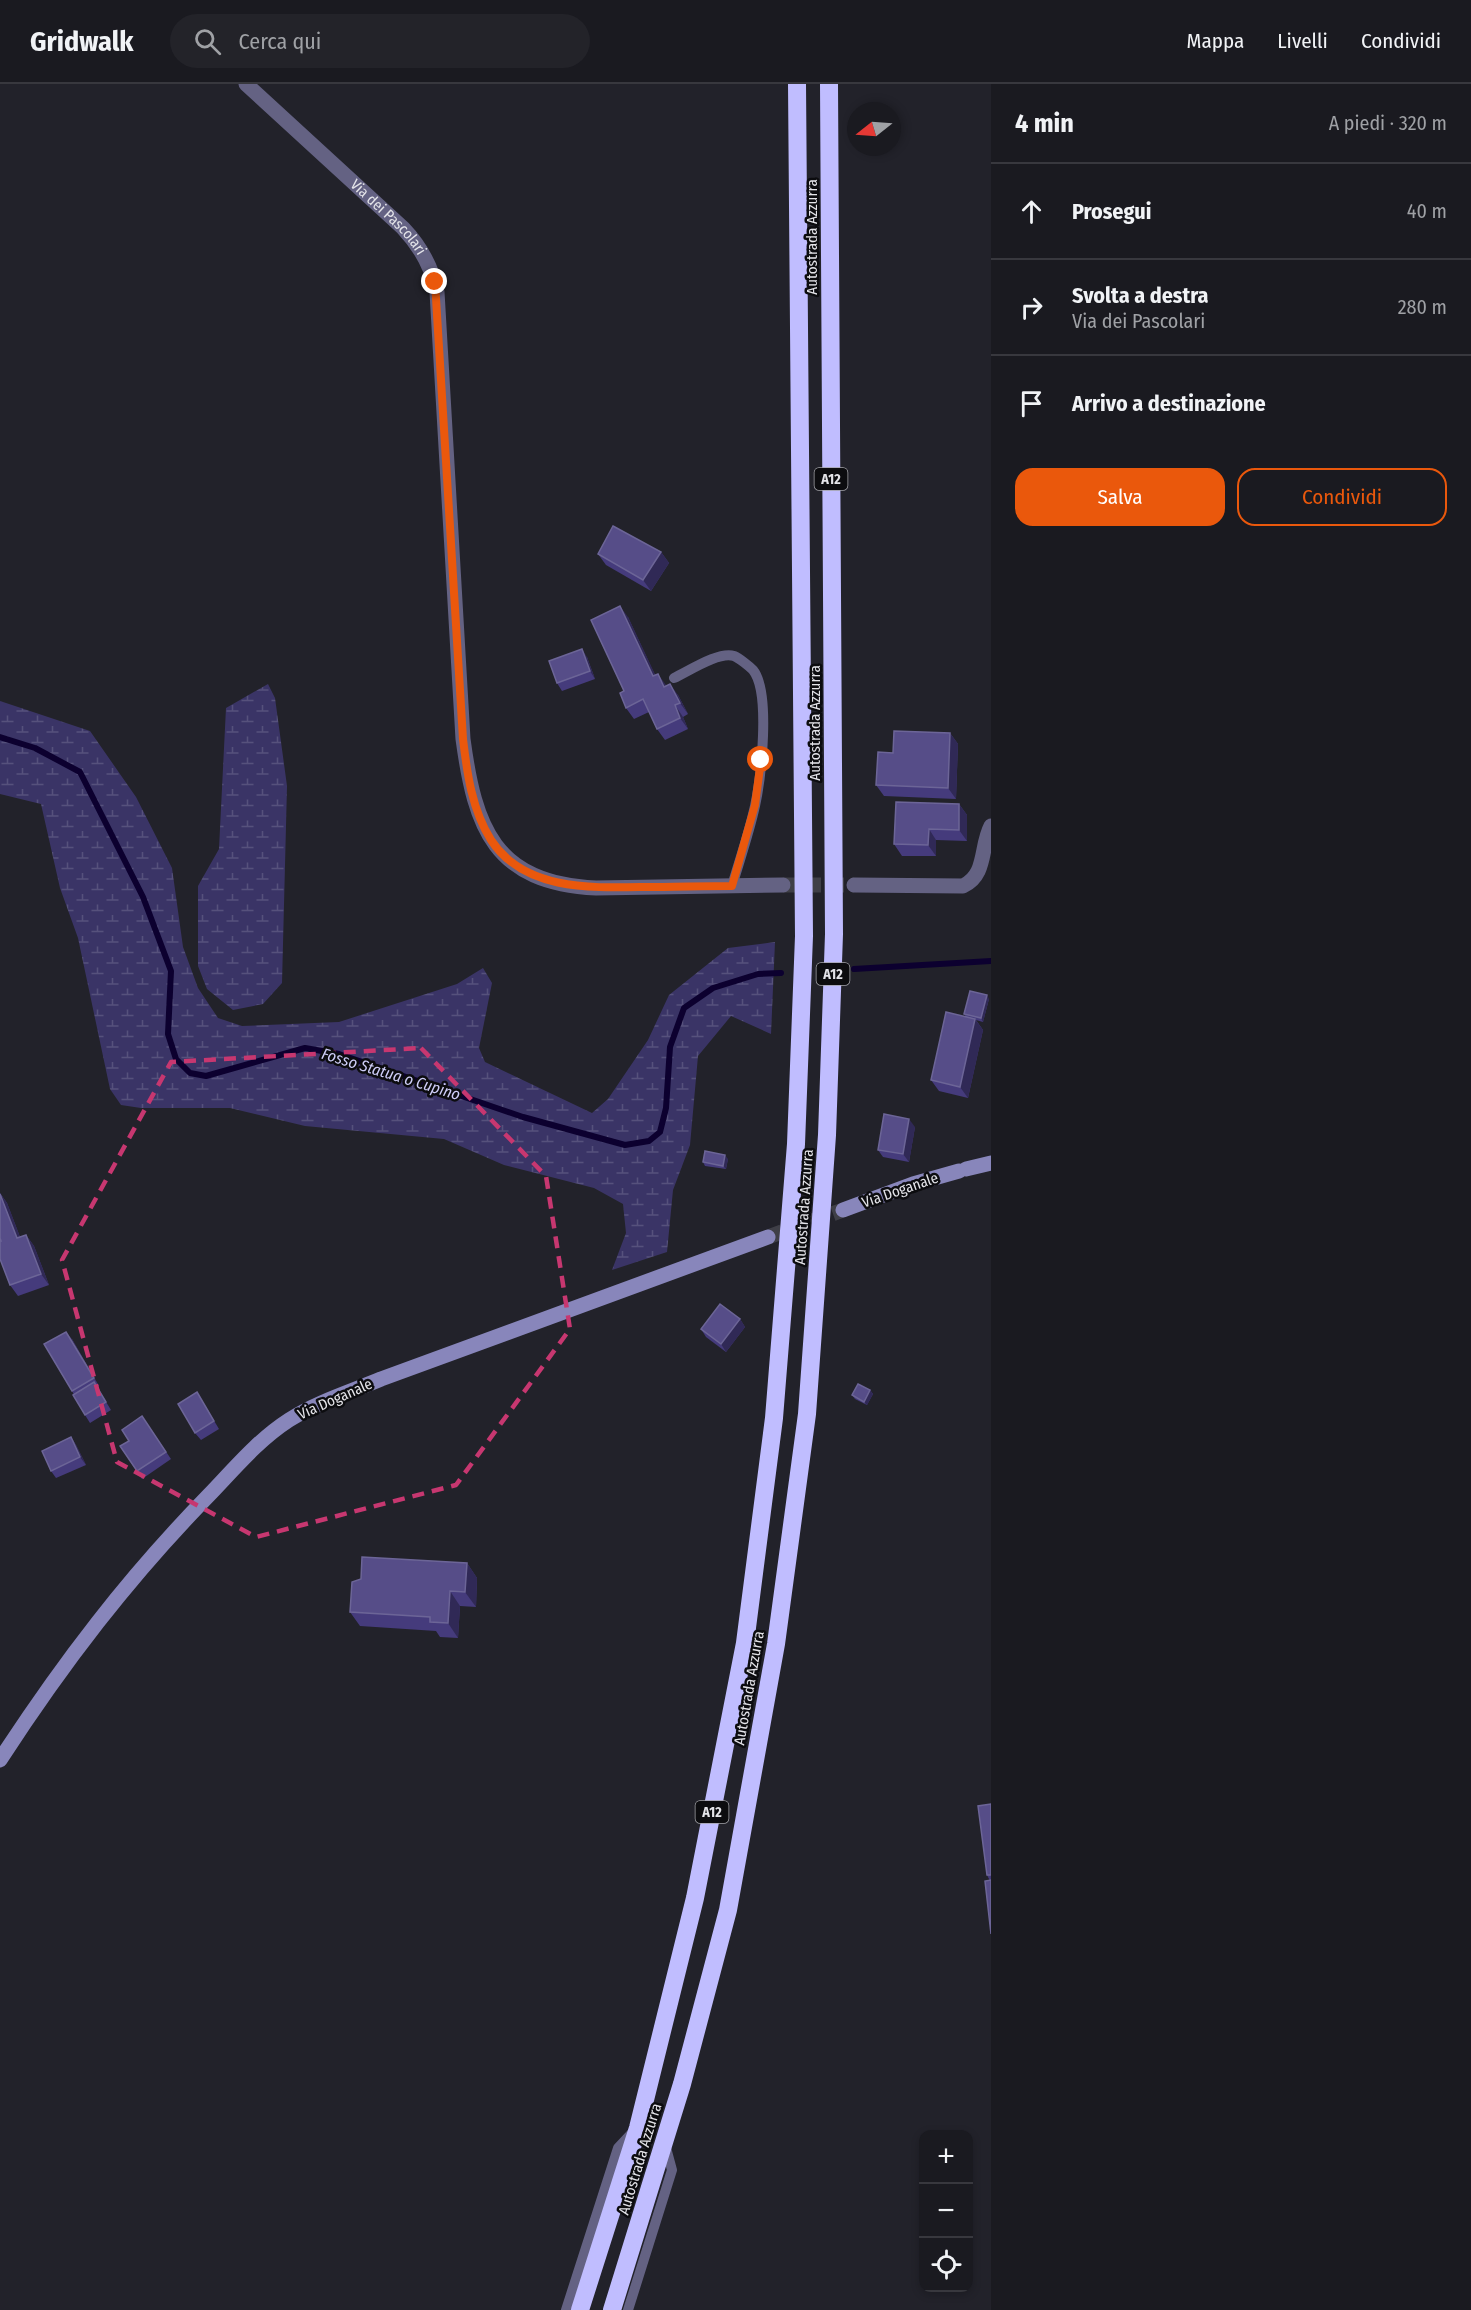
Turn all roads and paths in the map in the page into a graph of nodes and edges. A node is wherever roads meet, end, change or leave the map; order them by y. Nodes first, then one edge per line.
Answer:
1 (246, 84) edge
2 (797, 84) edge
3 (829, 84) edge
4 (674, 678) dead end
5 (991, 826) edge
6 (783, 885) tunnel mouth
7 (854, 885) tunnel mouth
8 (732, 886) junction
9 (991, 1163) edge
10 (843, 1210) tunnel mouth
11 (768, 1237) tunnel mouth
12 (0, 1760) edge
13 (638, 2128) junction
14 (665, 2141) junction
15 (566, 2310) edge
16 (580, 2310) edge
17 (612, 2310) edge
18 (628, 2310) edge

1 - 8 street, Via dei Pascolari
2 - 13 highway, Autostrada Azzurra / A12
3 - 14 highway, Autostrada Azzurra / A12
4 - 8 lane
5 - 7 street
6 - 8 street, Via dei Pascolari
9 - 10 main road, Via Doganale
11 - 12 main road, Via Doganale
13 - 15 lane
13 - 16 highway, Autostrada Azzurra / A12
14 - 17 highway, Autostrada Azzurra / A12
14 - 18 lane

